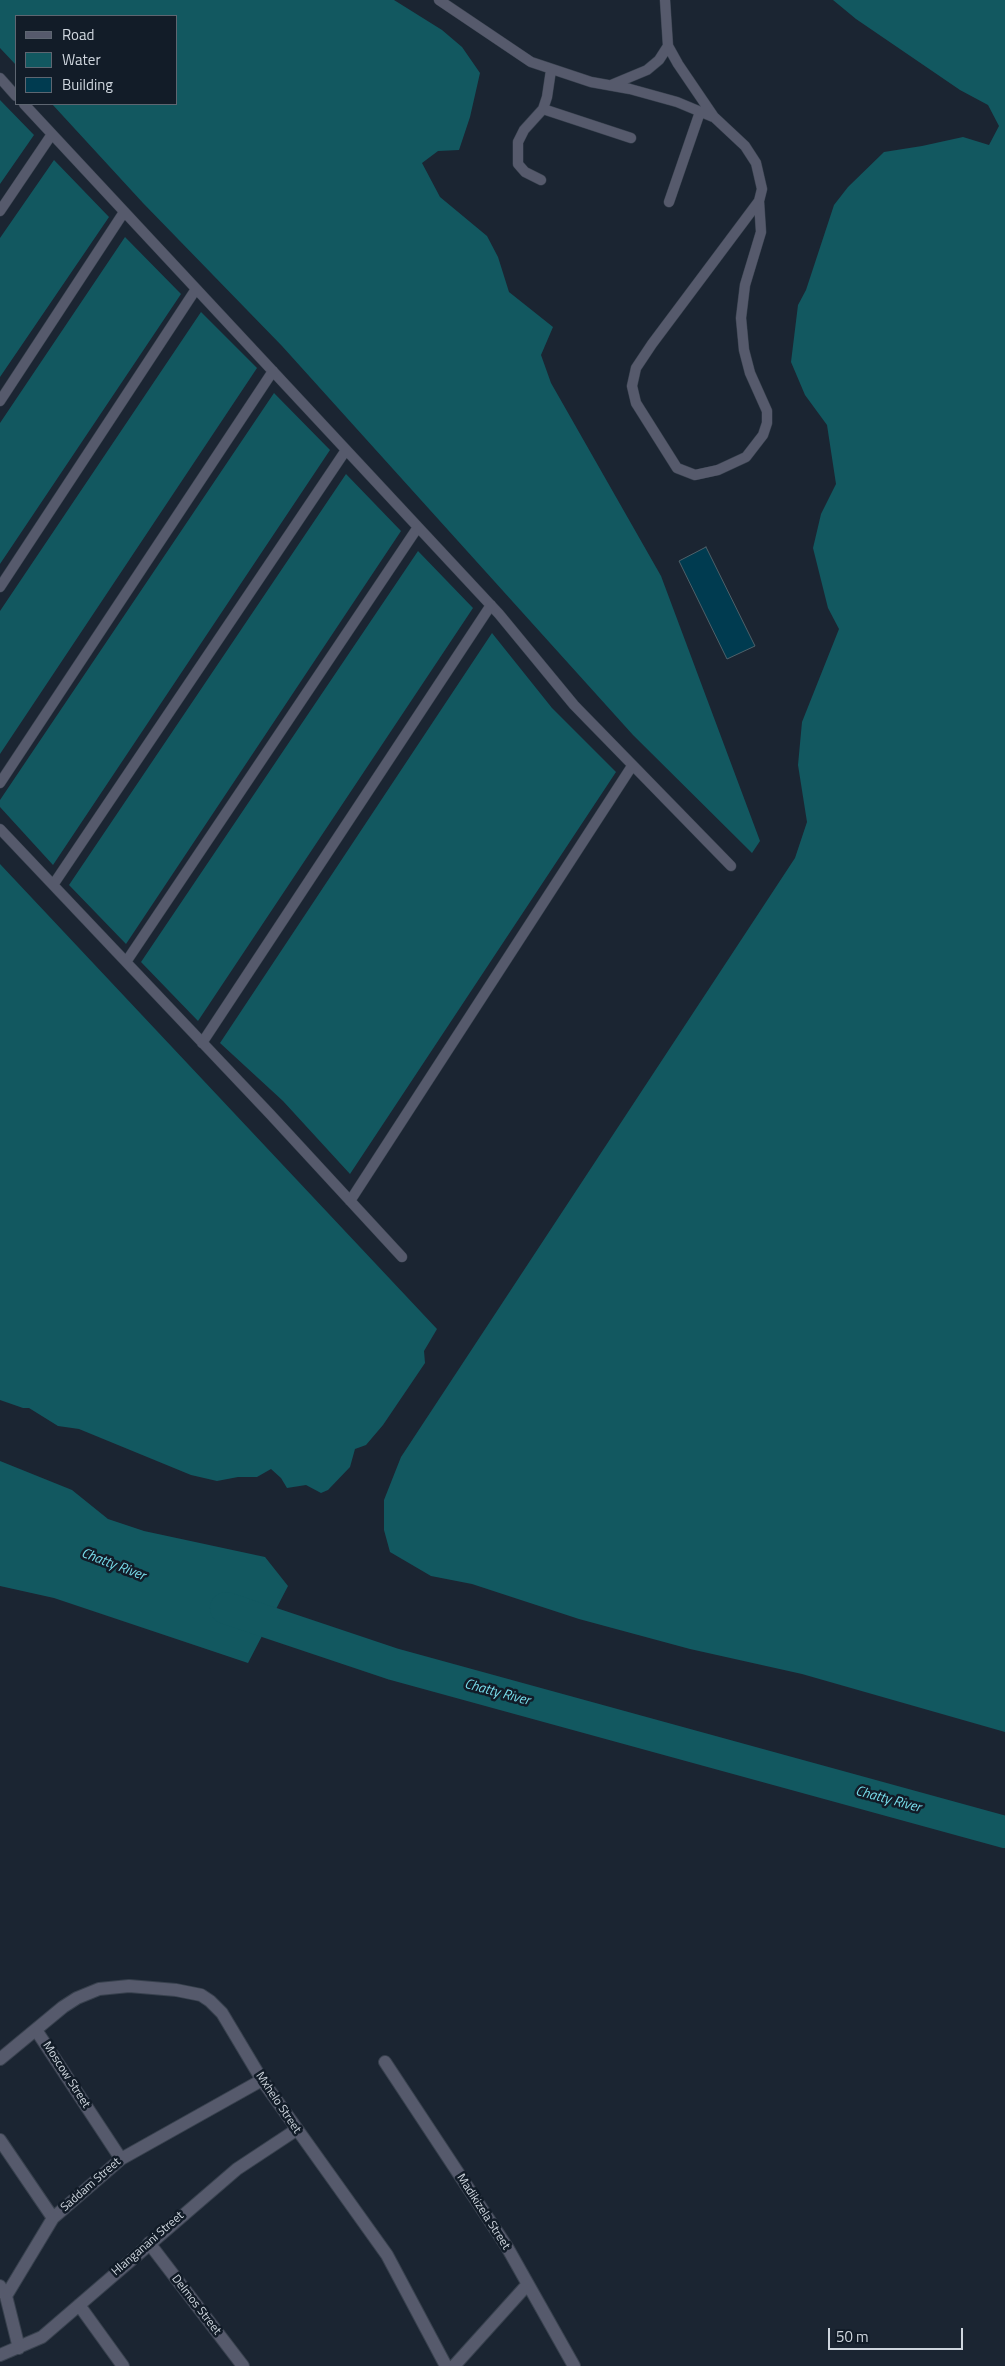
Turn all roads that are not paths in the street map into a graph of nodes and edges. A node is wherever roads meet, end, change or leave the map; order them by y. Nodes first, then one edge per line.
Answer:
1 (439, 0) edge
2 (665, 0) edge
3 (668, 46) junction
4 (551, 70) junction
5 (0, 78) edge
6 (611, 85) junction
7 (15, 95) edge
8 (25, 105) edge
9 (543, 109) junction
10 (700, 112) junction
11 (714, 117) junction
12 (52, 134) junction
13 (631, 138) dead end
14 (541, 180) dead end
15 (759, 201) junction
16 (670, 202) dead end
17 (0, 211) edge
18 (124, 212) junction
19 (196, 289) junction
20 (273, 371) junction
21 (0, 400) edge
22 (346, 450) junction
23 (418, 527) junction
24 (0, 587) edge
25 (491, 606) junction
26 (632, 766) junction
27 (0, 783) edge
28 (0, 829) edge
29 (731, 866) dead end
30 (53, 885) junction
31 (126, 962) junction
32 (202, 1043) junction
33 (350, 1201) junction
34 (402, 1258) dead end
35 (36, 2030) junction
36 (0, 2059) edge
37 (385, 2062) dead end
38 (262, 2080) junction
39 (296, 2130) junction
40 (0, 2140) edge
41 (121, 2158) junction
42 (53, 2218) junction
43 (149, 2243) junction
44 (527, 2286) junction
45 (3, 2291) edge
46 (79, 2305) junction
47 (19, 2348) junction
48 (0, 2355) edge
49 (123, 2366) edge
50 (244, 2366) edge
51 (446, 2366) edge
52 (454, 2366) edge
53 (574, 2366) edge

1 - 4 lane
2 - 3 lane
3 - 6 lane
3 - 11 lane
4 - 6 lane
4 - 9 lane
5 - 7 lane
6 - 10 lane
8 - 12 lane
9 - 13 lane
9 - 14 lane
10 - 11 lane
10 - 16 lane
11 - 15 lane
12 - 17 lane
12 - 18 lane
15 - 15 lane
18 - 19 lane
18 - 21 lane
19 - 20 lane
19 - 24 lane
20 - 22 lane
20 - 27 lane
22 - 23 lane
22 - 30 lane
23 - 25 lane
23 - 31 lane
25 - 26 lane
25 - 32 lane
26 - 29 lane
26 - 33 lane
28 - 30 lane
30 - 31 lane
31 - 32 lane
32 - 33 lane
33 - 34 lane
35 - 36 street, Moscow Street
35 - 38 street, Mxhelo Street
35 - 41 street, Moscow Street
37 - 44 street, Madikizela Street
38 - 39 street, Mxhelo Street
38 - 41 street, Saddam Street
39 - 43 street, Hlanganani Street
39 - 51 street, Mxhelo Street
40 - 42 street
41 - 42 street, Saddam Street
42 - 45 street, Saddam Street
43 - 46 street, Hlanganani Street
43 - 50 street, Delmos Street
44 - 52 street
44 - 53 street, Madikizela Street
45 - 47 street
46 - 47 street, Hlanganani Street
46 - 49 street
47 - 48 street, Hlanganani Street

